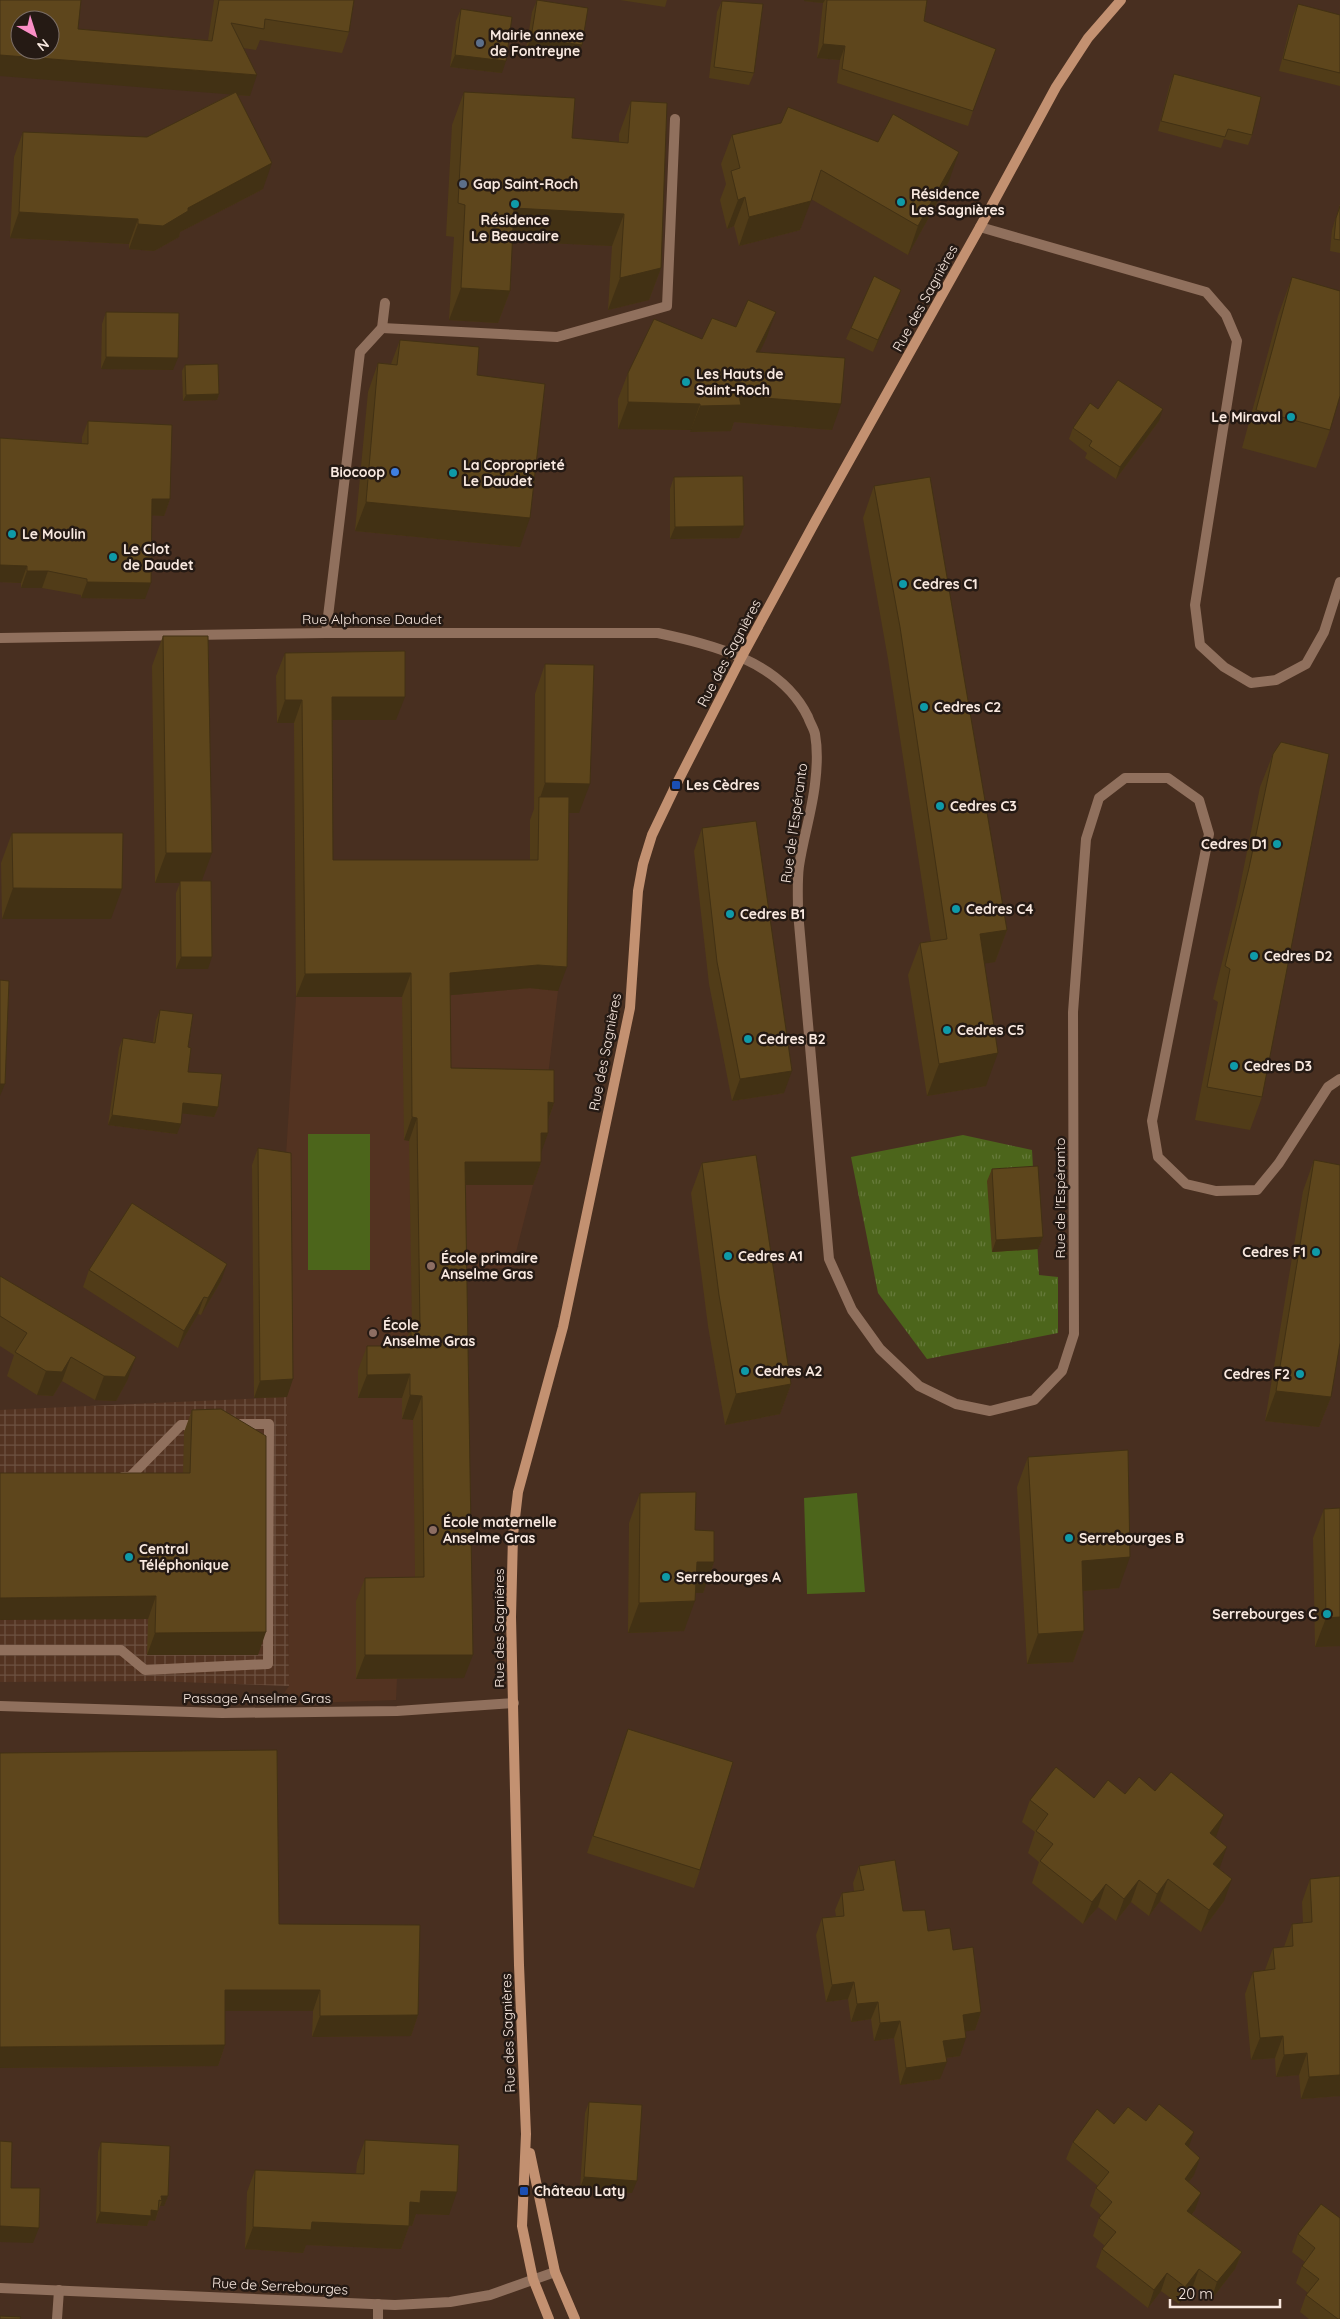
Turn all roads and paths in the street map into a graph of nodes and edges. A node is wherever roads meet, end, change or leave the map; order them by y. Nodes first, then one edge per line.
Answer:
1 (1121, 0) edge
2 (675, 119) dead end
3 (980, 227) junction
4 (385, 303) dead end
5 (382, 328) junction
6 (1340, 582) edge
7 (326, 633) junction
8 (0, 638) edge
9 (740, 658) junction
10 (1340, 1079) edge
11 (112, 1476) edge
12 (0, 1650) edge
13 (514, 1703) junction
14 (0, 1706) edge
15 (526, 2134) junction
16 (555, 2272) junction
17 (533, 2279) junction
18 (0, 2288) edge
19 (59, 2290) junction
20 (378, 2304) junction
21 (57, 2319) edge
22 (378, 2319) edge
23 (549, 2319) edge
24 (575, 2319) edge

1 - 3 main road, Rue des Sagnières
2 - 5 street
3 - 6 street
3 - 9 main road, Rue des Sagnières
4 - 5 street
5 - 7 street
7 - 8 street, Rue Alphonse Daudet
7 - 9 street, Rue Alphonse Daudet
9 - 10 street, Rue de l'Espéranto
9 - 13 main road, Rue des Sagnières
11 - 12 street
13 - 14 street, Passage Anselme Gras
13 - 15 main road, Rue des Sagnières
15 - 16 main road, Rue des Sagnières
15 - 17 main road, Rue des Sagnières
16 - 17 street, Rue de Serrebourges
16 - 24 main road, Rue des Sagnières
17 - 20 street, Rue de Serrebourges
17 - 23 main road, Rue des Sagnières
18 - 19 street, Rue de Serrebourges
19 - 20 street, Rue de Serrebourges
19 - 21 street
20 - 22 street

